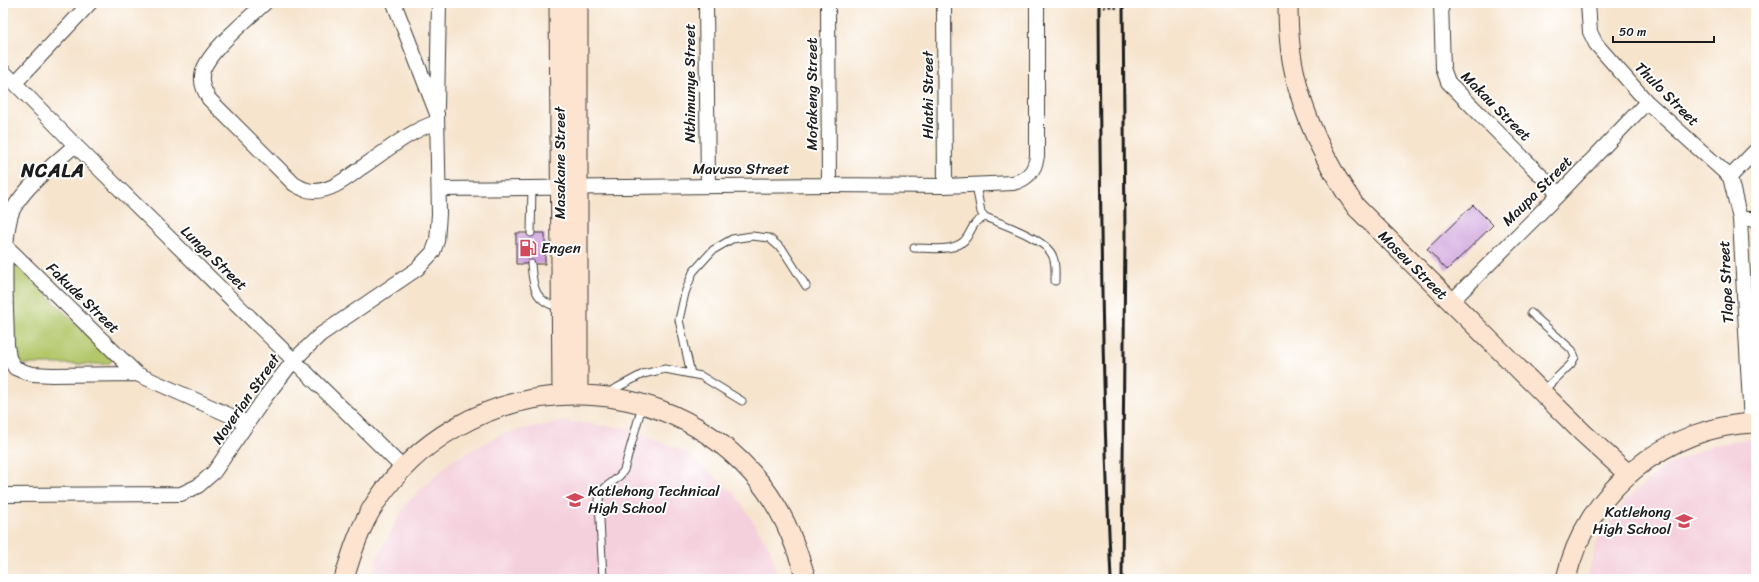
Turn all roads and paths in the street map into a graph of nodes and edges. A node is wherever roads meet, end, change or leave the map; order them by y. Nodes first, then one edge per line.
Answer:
1 (90, 3) edge
2 (265, 3) edge
3 (394, 3) edge
4 (439, 3) edge
5 (559, 3) edge
6 (578, 3) edge
7 (706, 3) edge
8 (828, 3) edge
9 (944, 3) edge
10 (1037, 3) edge
11 (1288, 3) edge
12 (1441, 3) edge
13 (1588, 3) edge
14 (1107, 4) edge
15 (1103, 8) dead end
16 (1117, 8) dead end
17 (3, 71) edge
18 (15, 83) junction
19 (1647, 102) junction
20 (437, 118) junction
21 (75, 146) junction
22 (1756, 150) edge
23 (1730, 177) junction
24 (829, 185) junction
25 (976, 185) junction
26 (708, 186) junction
27 (945, 186) junction
28 (532, 187) junction
29 (560, 187) junction
30 (579, 187) junction
31 (440, 189) junction
32 (1559, 194) junction
33 (985, 217) junction
34 (1740, 219) junction
35 (1756, 219) edge
36 (531, 233) dead end
37 (6, 246) junction
38 (914, 248) dead end
39 (531, 264) dead end
40 (1055, 281) dead end
41 (806, 286) dead end
42 (1451, 302) junction
43 (561, 308) junction
44 (1531, 313) dead end
45 (294, 360) junction
46 (137, 374) junction
47 (691, 374) junction
48 (1542, 392) junction
49 (570, 395) junction
50 (602, 396) junction
51 (742, 402) dead end
52 (643, 404) junction
53 (247, 423) junction
54 (1753, 423) edge
55 (403, 468) junction
56 (1628, 474) junction
57 (3, 495) edge
58 (344, 579) edge
59 (603, 579) edge
60 (806, 579) edge
61 (1566, 579) edge

1 - 18 street
2 - 20 street
3 - 20 street
4 - 20 street, Noverian Street
5 - 29 street, Masakane Street
6 - 30 street, Masakane Street
7 - 26 street, Nthimunye Street
8 - 24 street, Mofakeng Street
9 - 27 street, Hlathi Street
10 - 25 street, Mavuso Street
11 - 42 street, Moseu Street
12 - 32 street, Makau Street
13 - 19 street, Thulo Street
14 - 15 path
14 - 16 path
17 - 18 street, Lunga Street
18 - 21 street, Lunga Street
19 - 23 street, Thulo Street
19 - 32 street, Maupa Street
20 - 31 street, Noverian Street
21 - 37 street, Fakude Street
21 - 45 street, Lunga Street
22 - 23 street
23 - 34 street, Tlape Street
24 - 26 street, Mavuso Street
24 - 27 street, Mavuso Street
25 - 27 street, Mavuso Street
25 - 33 lane
26 - 30 street, Mavuso Street
28 - 29 street, Mavuso Street
28 - 31 street, Mavuso Street
28 - 36 lane
29 - 30 street, Mavuso Street
29 - 43 street, Masakane Street
30 - 49 street, Masakane Street
31 - 45 street, Noverian Street
32 - 42 street, Maupa Street
33 - 38 lane
33 - 40 lane
34 - 35 street
34 - 54 street, Tlape Street
37 - 46 street, Fakude Street
37 - 46 street, Fakude Street
39 - 43 lane
41 - 47 lane
42 - 48 street, Moseu Street
43 - 49 street, Masakane Street
44 - 48 lane
45 - 53 street, Noverian Street
45 - 55 street, Lunga Street
46 - 53 street, Fakude Street
47 - 50 lane
47 - 51 lane
48 - 56 street, Moseu Street
49 - 50 street
49 - 55 street
50 - 52 street
52 - 59 lane
52 - 60 street
53 - 57 street, Noverian Street
54 - 56 street
55 - 58 street
56 - 61 street

